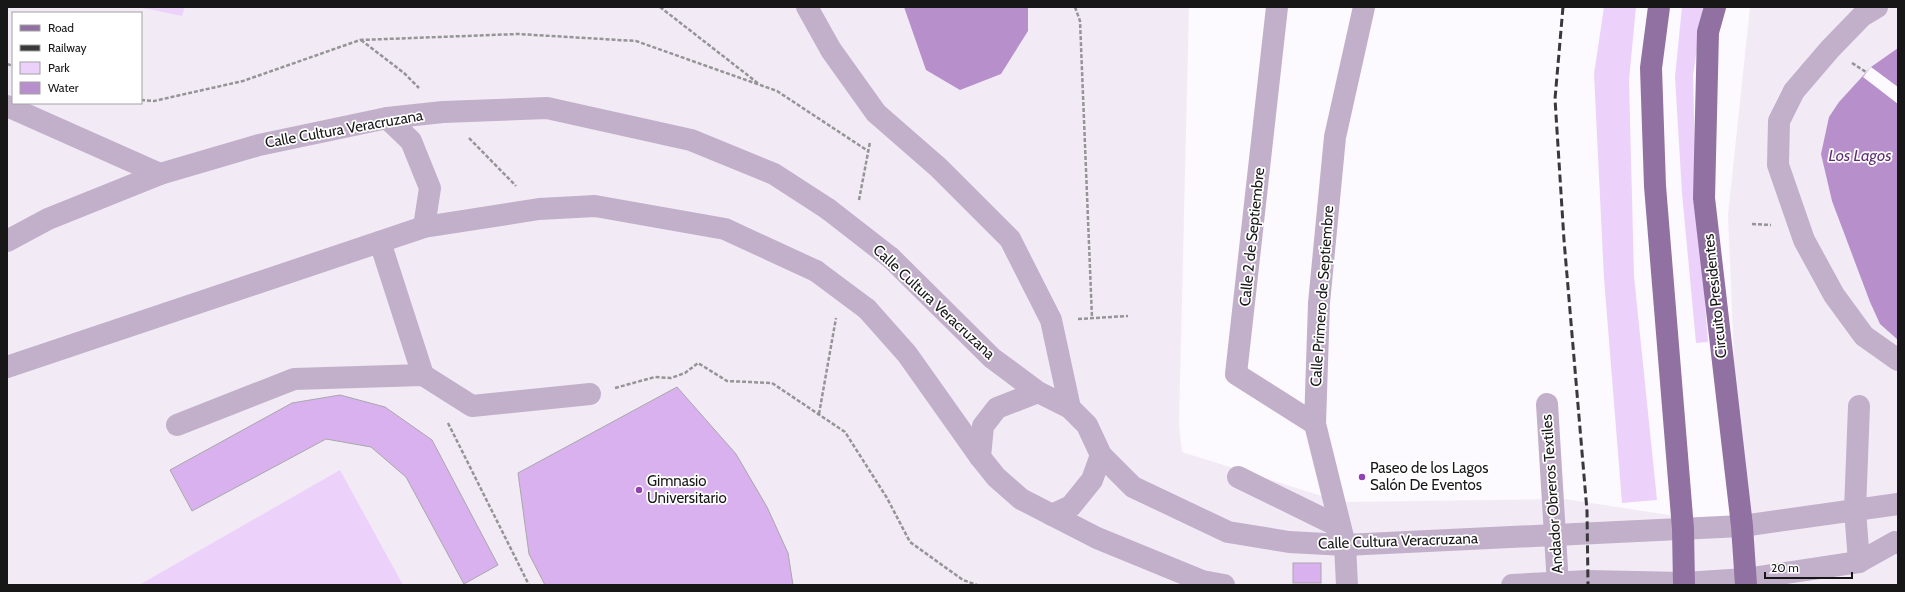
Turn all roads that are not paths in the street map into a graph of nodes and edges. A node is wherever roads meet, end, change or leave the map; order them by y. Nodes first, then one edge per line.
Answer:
1 (807, 7) edge
2 (1277, 7) edge
3 (1364, 7) edge
4 (1659, 7) edge
5 (1715, 7) edge
6 (1878, 7) edge
7 (7, 106) edge
8 (387, 118) junction
9 (160, 174) junction
10 (424, 228) junction
11 (7, 241) edge
12 (380, 242) junction
13 (1898, 360) edge
14 (7, 366) edge
15 (424, 374) junction
16 (1038, 392) junction
17 (590, 394) road end
18 (1547, 404) dead end
19 (1859, 406) dead end
20 (1070, 408) junction
21 (1315, 424) junction
22 (177, 426) dead end
23 (1101, 454) junction
24 (980, 457) junction
25 (1238, 477) dead end
26 (1898, 504) edge
27 (1855, 510) junction
28 (1052, 515) junction
29 (1742, 526) junction
30 (1683, 529) junction
31 (1342, 536) junction
32 (1555, 536) junction
33 (1898, 543) edge
34 (1859, 562) junction
35 (1746, 582) edge
36 (1558, 584) edge
37 (1684, 584) edge
38 (1224, 585) edge
39 (1347, 585) edge
40 (1512, 585) edge

1 - 20 street
2 - 21 street, Calle 2 de Septiembre
3 - 21 street, Calle Primero de Septiembre
4 - 30 main road
5 - 29 main road, Circuito Presidentes
6 - 13 street
7 - 9 street
8 - 9 street, Calle Cultura Veracruzana
8 - 10 street
8 - 16 street, Calle Cultura Veracruzana, bridge
9 - 11 street, Calle Cultura Veracruzana
10 - 12 street
10 - 24 street, bridge
12 - 14 street
12 - 15 street
15 - 17 street
15 - 22 street
16 - 20 street, Calle Cultura Veracruzana
16 - 24 street
18 - 32 street, Andador Obreros Textiles
19 - 27 street
20 - 23 street, Calle Cultura Veracruzana
21 - 31 street, Calle Primero de Septiembre
23 - 28 street
23 - 31 street, Calle Cultura Veracruzana
24 - 28 street
25 - 31 street
26 - 27 street, Calle Cultura Veracruzana
27 - 29 street, Calle Cultura Veracruzana
27 - 34 street
28 - 38 street
29 - 30 street, Calle Cultura Veracruzana
29 - 35 main road, Circuito Presidentes
30 - 32 street, Calle Cultura Veracruzana
30 - 37 main road
31 - 32 street, Calle Cultura Veracruzana
31 - 39 street, Calle Primero de Septiembre
32 - 36 street, Andador Obreros Textiles
33 - 34 street
34 - 35 street
35 - 37 street
36 - 37 street
36 - 40 street

